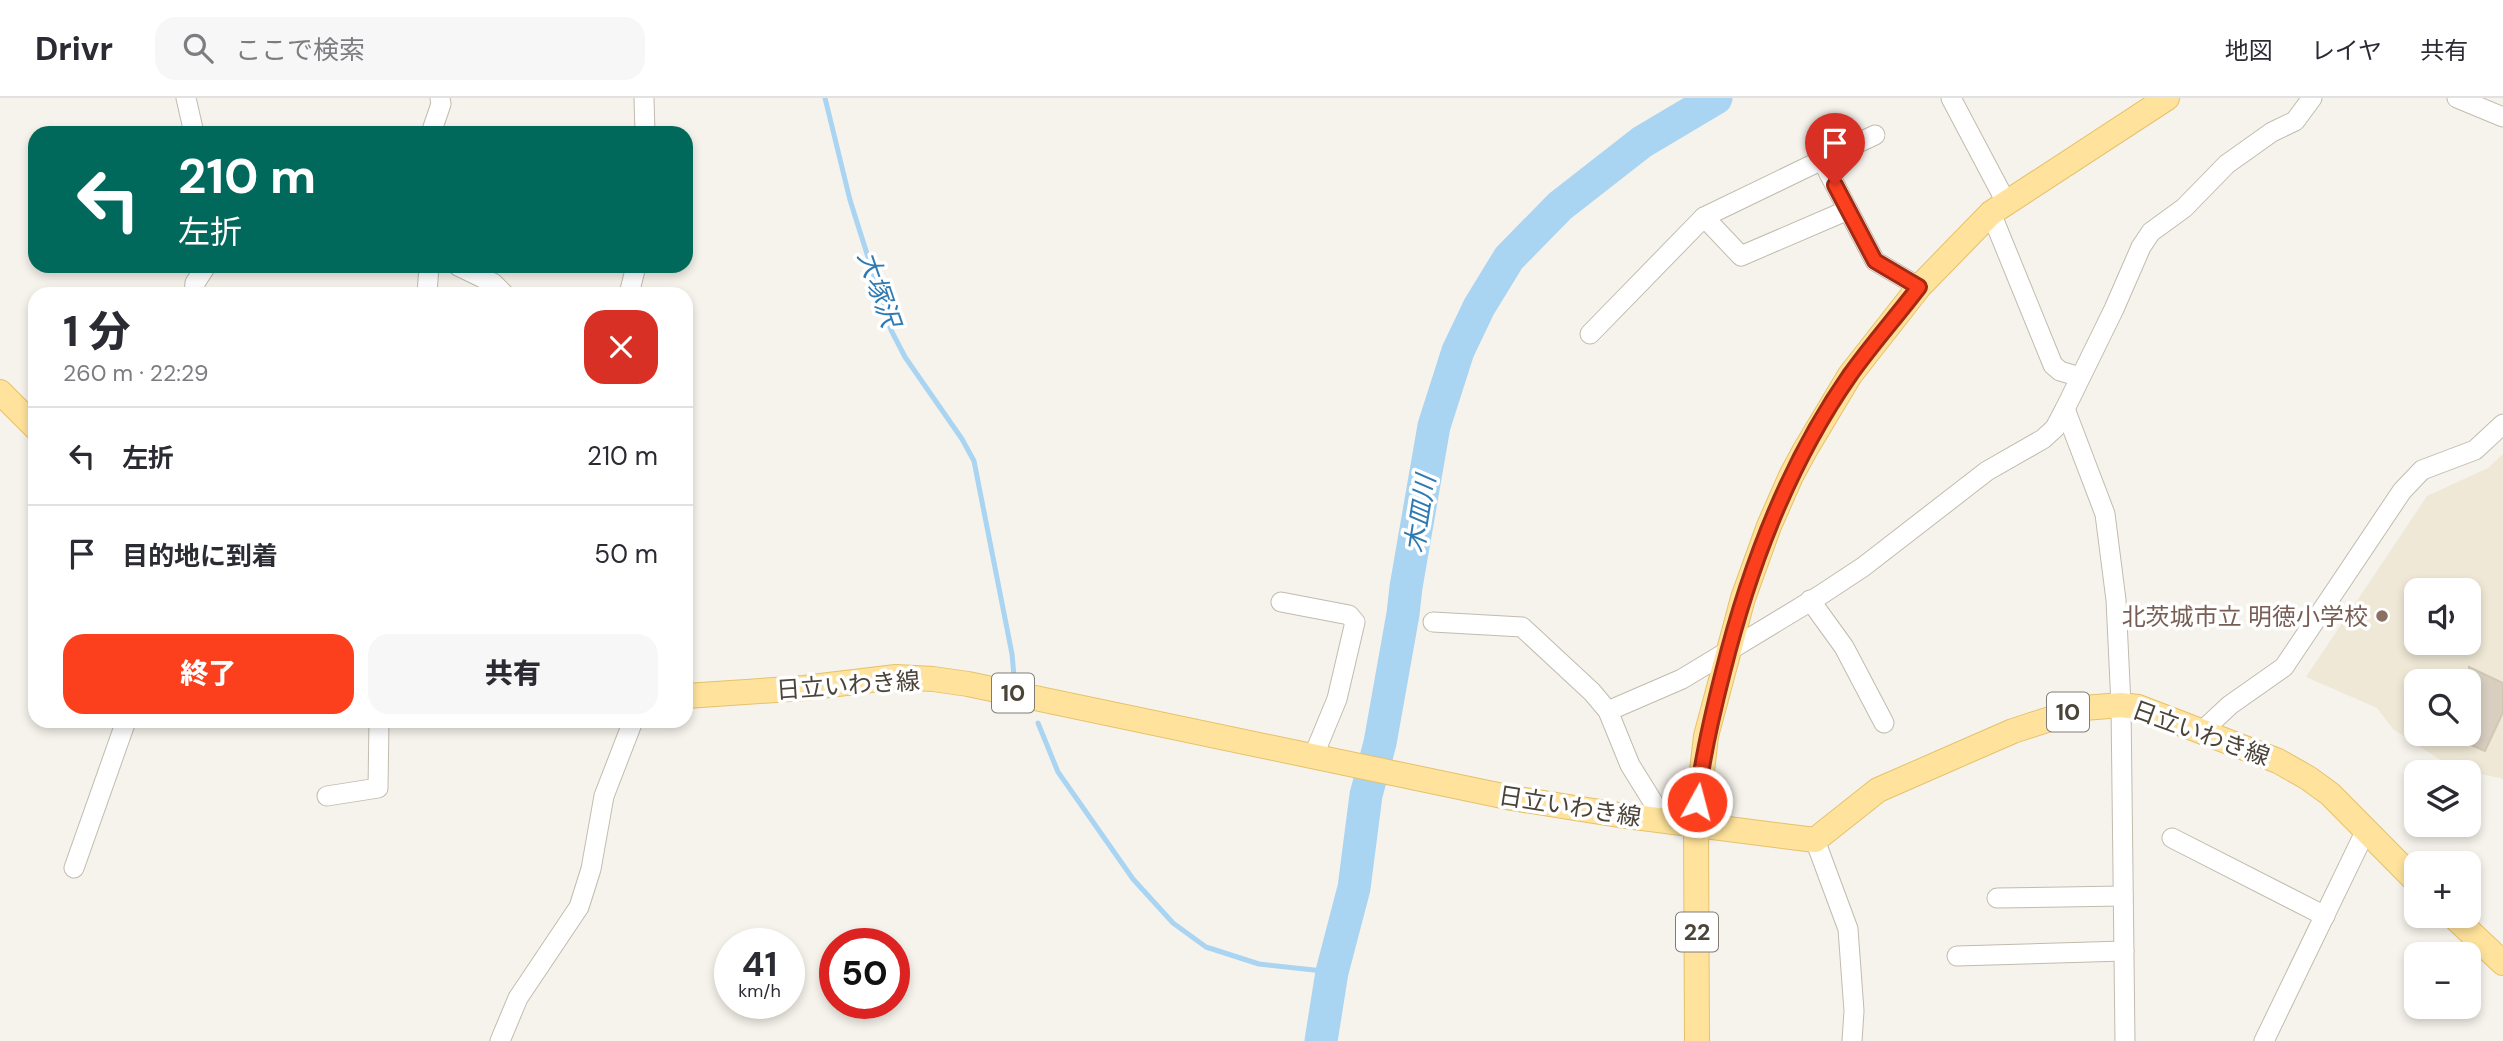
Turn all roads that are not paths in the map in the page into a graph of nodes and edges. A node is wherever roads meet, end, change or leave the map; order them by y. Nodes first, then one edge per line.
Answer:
1 (186, 98) edge
2 (440, 98) edge
3 (644, 98) edge
4 (1951, 98) edge
5 (2167, 98) edge
6 (2312, 98) edge
7 (2457, 98) edge
8 (2503, 117) edge
9 (192, 126) edge
10 (433, 126) edge
11 (645, 126) edge
12 (1875, 135) dead end
13 (1822, 160) junction
14 (1998, 207) junction
15 (1848, 210) junction
16 (1704, 217) junction
17 (472, 273) edge
18 (497, 287) edge
19 (1919, 287) junction
20 (1590, 334) dead end
21 (2080, 377) junction
22 (0, 392) edge
23 (2065, 409) junction
24 (28, 420) edge
25 (2503, 424) edge
26 (1811, 600) junction
27 (1281, 602) dead end
28 (1433, 622) dead end
29 (1728, 650) junction
30 (693, 696) edge
31 (2121, 705) junction
32 (1608, 711) junction
33 (1884, 723) dead end
34 (124, 728) edge
35 (379, 728) edge
36 (630, 728) edge
37 (2201, 732) junction
38 (1324, 760) junction
39 (327, 796) dead end
40 (1661, 821) junction
41 (1696, 824) junction
42 (2366, 830) junction
43 (2172, 838) dead end
44 (1815, 840) junction
45 (74, 868) dead end
46 (2404, 869) edge
47 (2123, 896) junction
48 (1997, 898) dead end
49 (2325, 916) junction
50 (2466, 928) edge
51 (2124, 951) junction
52 (1957, 956) dead end
53 (2503, 963) edge
54 (500, 1041) edge
55 (1698, 1041) edge
56 (1852, 1041) edge
57 (2125, 1041) edge
58 (2264, 1041) edge

1 - 9 street
2 - 10 street
3 - 11 street
4 - 14 street
5 - 14 main road
6 - 21 street
7 - 8 street
12 - 13 street
13 - 15 street
13 - 16 street
14 - 19 main road
14 - 21 street
15 - 16 street
15 - 19 street
16 - 20 street
17 - 18 street
19 - 29 main road
21 - 23 street
22 - 24 main road
23 - 26 street
23 - 31 street
25 - 37 street
26 - 29 street
26 - 33 street
27 - 38 street
28 - 32 street
29 - 32 street
29 - 41 main road
30 - 38 main road, 日立いわき線 / 10
31 - 37 main road, 日立いわき線 / 10
31 - 44 main road, 日立いわき線 / 10
31 - 47 street
32 - 40 street
34 - 45 street
35 - 39 street
36 - 54 street
37 - 42 main road, 日立いわき線 / 10
38 - 40 main road, 日立いわき線 / 10
40 - 41 main road, 日立いわき線 / 10
41 - 44 main road, 日立いわき線 / 10
41 - 55 main road, 22
42 - 46 main road, 日立いわき線 / 10
42 - 49 street
43 - 49 street
44 - 56 street
47 - 48 street
47 - 51 street
49 - 58 street
50 - 53 main road
51 - 52 street
51 - 57 street

